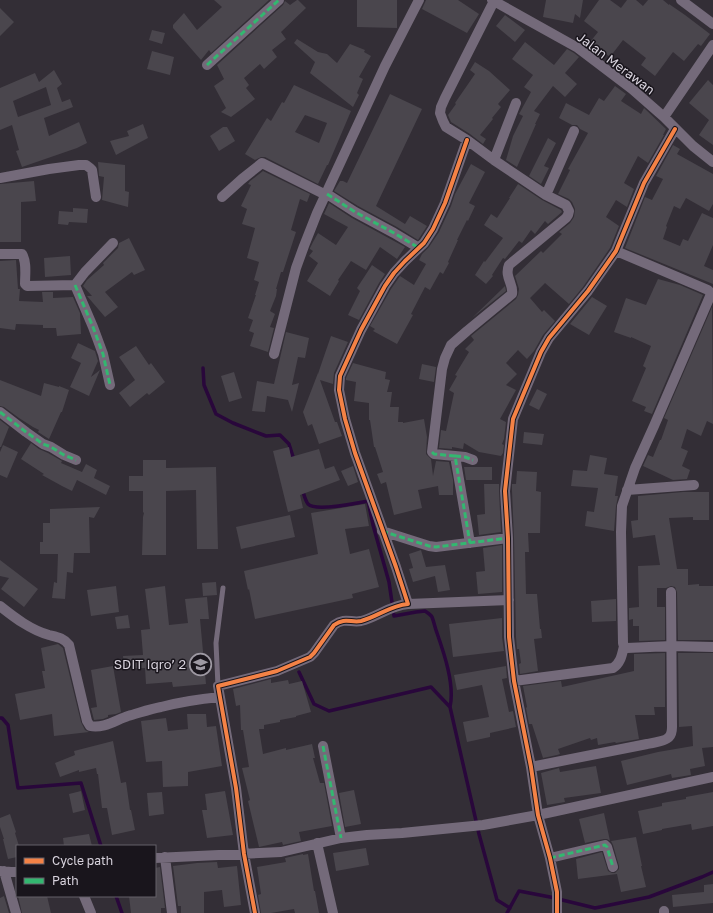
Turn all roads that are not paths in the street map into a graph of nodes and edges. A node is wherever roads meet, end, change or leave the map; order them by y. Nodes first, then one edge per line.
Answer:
1 (279, 0) edge
2 (419, 0) edge
3 (493, 0) edge
4 (681, 0) edge
5 (713, 24) edge
6 (713, 45) edge
7 (207, 66) dead end
8 (516, 103) dead end
9 (664, 117) junction
10 (676, 129) junction
11 (574, 131) dead end
12 (467, 140) junction
13 (494, 160) junction
14 (713, 162) edge
15 (0, 178) edge
16 (326, 194) junction
17 (546, 195) junction
18 (96, 197) dead end
19 (222, 197) dead end
20 (113, 243) dead end
21 (419, 248) junction
22 (616, 252) junction
23 (0, 254) edge
24 (75, 284) junction
25 (274, 354) dead end
26 (110, 385) dead end
27 (0, 412) edge
28 (455, 456) junction
29 (76, 460) dead end
30 (473, 460) dead end
31 (694, 485) dead end
32 (627, 490) junction
33 (382, 531) junction
34 (508, 538) junction
35 (470, 543) junction
36 (223, 588) dead end
37 (671, 592) dead end
38 (509, 600) junction
39 (406, 604) junction
40 (0, 607) edge
41 (624, 646) junction
42 (672, 646) junction
43 (713, 647) edge
44 (514, 681) junction
45 (219, 691) junction
46 (323, 746) dead end
47 (531, 767) junction
48 (713, 777) edge
49 (538, 815) junction
50 (341, 838) junction
51 (317, 843) junction
52 (244, 854) junction
53 (160, 858) edge
54 (550, 858) junction
55 (613, 867) dead end
56 (2, 871) edge
57 (16, 872) edge
58 (84, 897) edge
59 (557, 912) edge
60 (16, 913) edge
61 (91, 913) edge
62 (172, 913) edge
63 (255, 913) edge
64 (332, 913) edge

1 - 7 street
2 - 16 street
3 - 9 street, Jalan Merawan
3 - 12 street
4 - 5 street
6 - 9 street
8 - 13 street
9 - 10 street, Jalan Merawan
10 - 14 street, Jalan Merawan
10 - 22 street
11 - 17 street
12 - 13 street
12 - 21 street
13 - 17 street
15 - 18 street
16 - 19 street
16 - 21 street
16 - 25 street
17 - 28 street
20 - 24 street
21 - 33 street
22 - 32 street
22 - 34 street
23 - 24 street
24 - 26 street
27 - 29 street
28 - 30 street
28 - 35 street
31 - 32 street
32 - 41 street
33 - 35 street
33 - 39 street
34 - 35 street
34 - 38 street
36 - 45 lane
37 - 42 street
38 - 39 street
38 - 44 street
39 - 45 street
40 - 45 street
41 - 42 street
41 - 44 street
42 - 43 street
42 - 47 street
44 - 47 street
45 - 52 street
46 - 50 street
47 - 49 street
48 - 49 street
49 - 50 street
49 - 54 street
50 - 51 street
51 - 52 street
51 - 64 street
52 - 53 street
52 - 63 street
53 - 62 street
54 - 55 street
54 - 59 street
56 - 57 street
56 - 60 street
58 - 61 street

